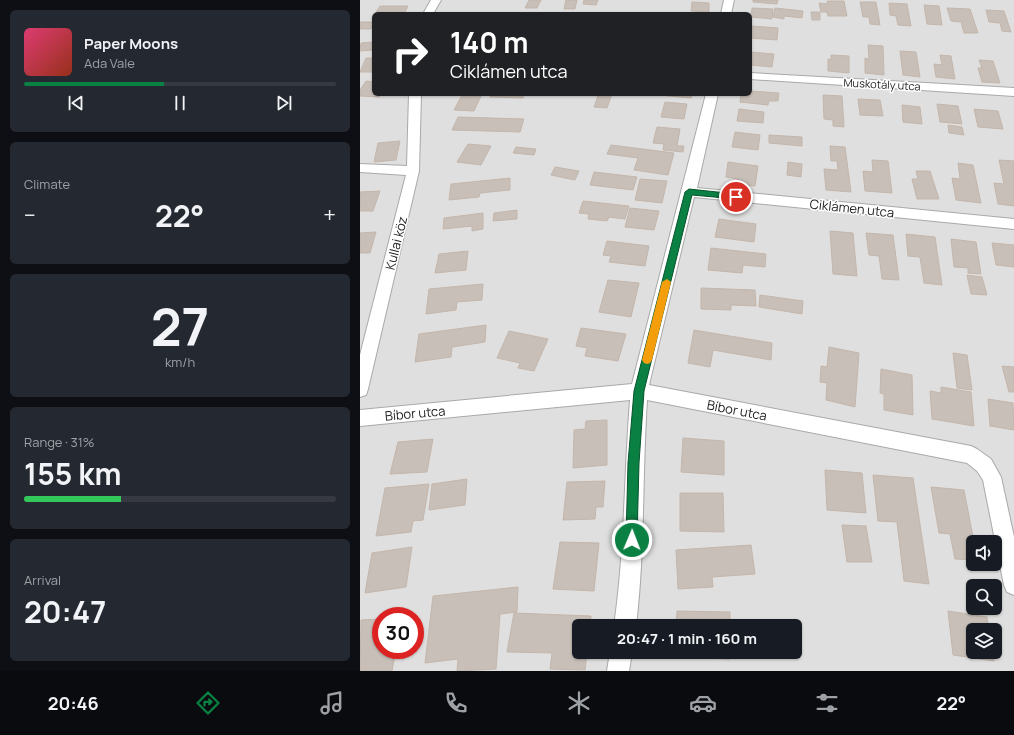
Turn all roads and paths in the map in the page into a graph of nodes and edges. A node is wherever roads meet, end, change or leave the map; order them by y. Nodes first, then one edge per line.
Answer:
1 (436, 0) edge
2 (729, 0) edge
3 (429, 12) edge
4 (726, 12) edge
5 (752, 76) edge
6 (1014, 92) edge
7 (415, 96) edge
8 (712, 96) edge
9 (360, 168) edge
10 (413, 171) junction
11 (689, 192) junction
12 (1014, 224) edge
13 (360, 389) edge
14 (639, 391) junction
15 (360, 418) edge
16 (1014, 585) edge
17 (626, 619) edge
18 (620, 659) edge
19 (618, 671) edge

1 - 3 street
2 - 4 street
5 - 6 street, Muskotály utca
7 - 10 street, Kullai köz
8 - 11 street
9 - 10 street
10 - 13 street, Kullai köz
11 - 12 street, Ciklámen utca
11 - 14 street
14 - 15 street, Bíbor utca
14 - 16 street, Bíbor utca
14 - 17 street
18 - 19 street

